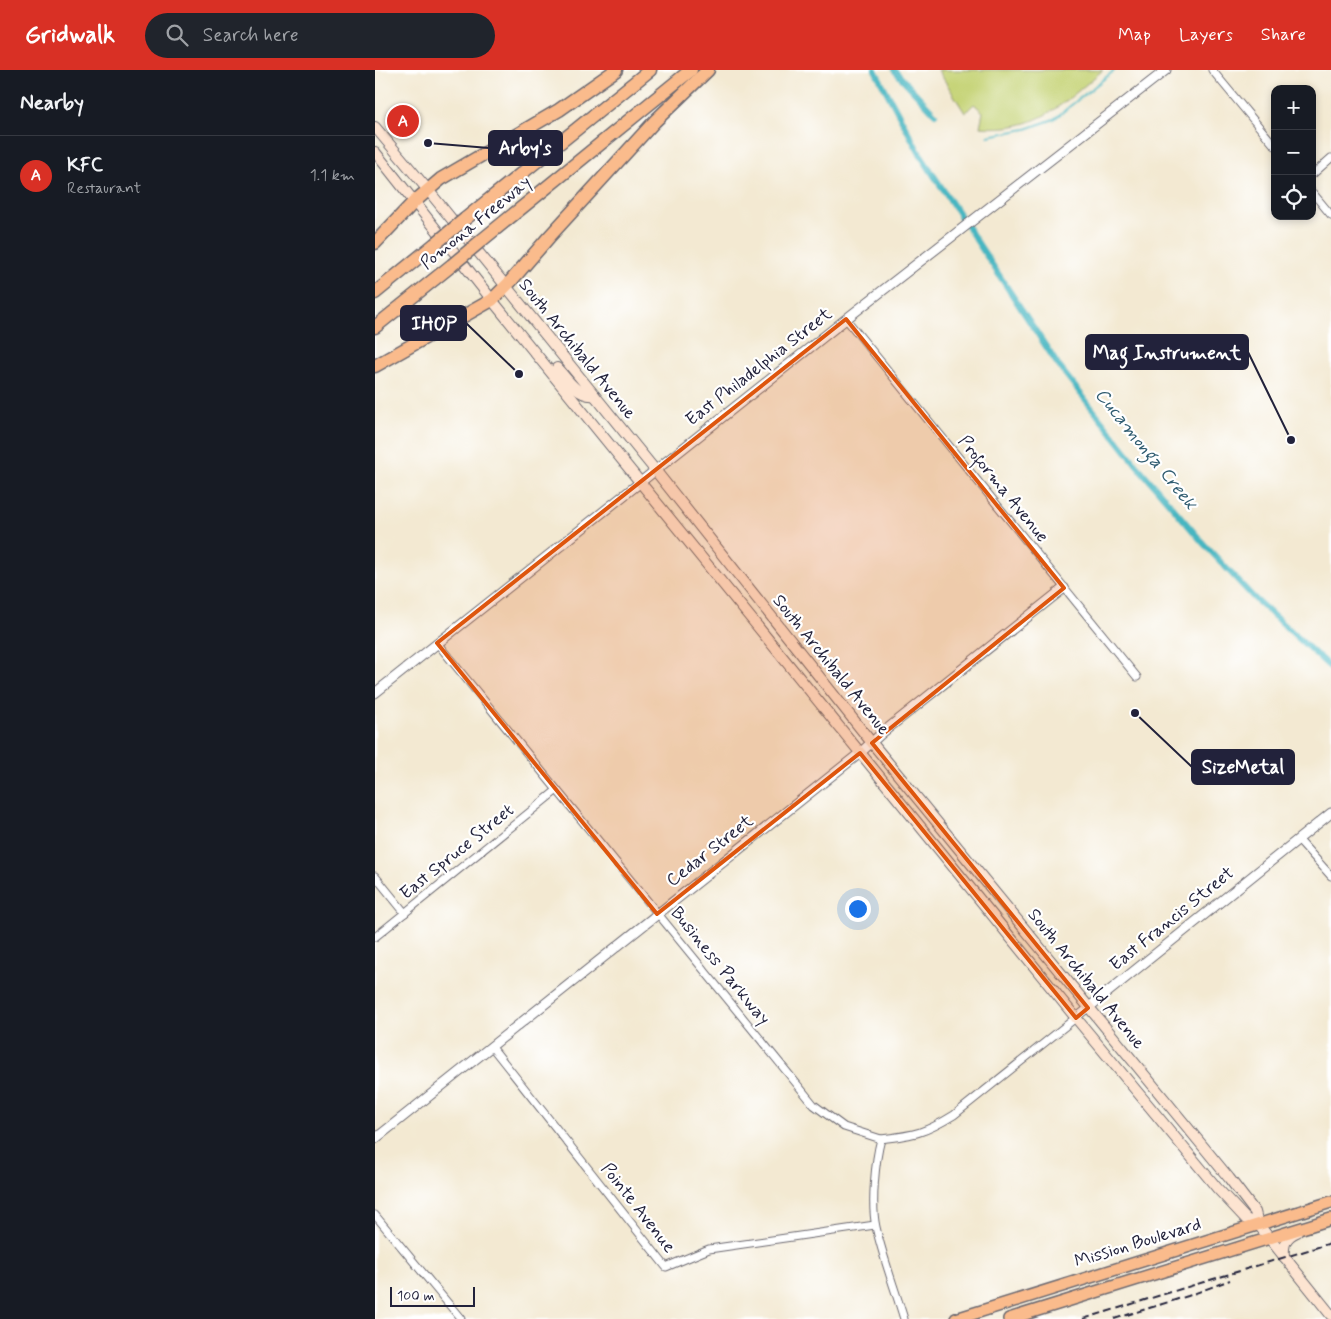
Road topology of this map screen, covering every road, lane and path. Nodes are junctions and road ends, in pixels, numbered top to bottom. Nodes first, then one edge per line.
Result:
1 (616, 70) edge
2 (650, 70) edge
3 (691, 70) edge
4 (707, 70) edge
5 (1166, 70) edge
6 (1212, 70) edge
7 (375, 128) edge
8 (1271, 141) edge
9 (375, 152) edge
10 (1331, 158) edge
11 (1313, 175) edge
12 (428, 190) junction
13 (1316, 197) edge
14 (414, 202) junction
15 (1331, 214) edge
16 (375, 243) edge
17 (506, 287) junction
18 (375, 293) edge
19 (492, 300) junction
20 (846, 319) junction
21 (375, 327) edge
22 (521, 335) junction
23 (375, 366) edge
24 (594, 396) junction
25 (655, 470) junction
26 (641, 482) junction
27 (1064, 588) junction
28 (437, 643) junction
29 (1137, 677) dead end
30 (375, 693) edge
31 (872, 743) junction
32 (860, 753) junction
33 (557, 790) junction
34 (1331, 812) edge
35 (1298, 840) junction
36 (375, 876) edge
37 (1331, 876) edge
38 (405, 913) junction
39 (657, 914) junction
40 (375, 937) edge
41 (1088, 1008) junction
42 (1076, 1018) junction
43 (491, 1046) junction
44 (375, 1138) edge
45 (881, 1139) junction
46 (1331, 1202) edge
47 (1237, 1209) junction
48 (375, 1215) edge
49 (1331, 1219) edge
50 (1257, 1224) junction
51 (875, 1225) junction
52 (1312, 1225) junction
53 (1226, 1234) junction
54 (1269, 1238) junction
55 (1284, 1257) junction
56 (1331, 1315) edge
57 (461, 1319) edge
58 (904, 1319) edge
59 (956, 1319) edge
60 (1009, 1319) edge

1 - 12 highway
2 - 18 highway, Pomona Freeway, bridge
3 - 21 highway, Pomona Freeway, bridge
4 - 17 highway
5 - 20 street, East Philadelphia Street
6 - 8 street
7 - 12 main road, South Archibald Avenue
9 - 14 main road, South Archibald Avenue
10 - 11 street
12 - 14 highway
12 - 17 main road, South Archibald Avenue
13 - 15 street
14 - 16 highway
14 - 19 main road, South Archibald Avenue
17 - 19 highway
17 - 24 main road, South Archibald Avenue
19 - 22 main road, South Archibald Avenue
19 - 23 highway
20 - 25 street, East Philadelphia Street
20 - 27 street, Proforma Avenue
22 - 24 main road
22 - 26 main road, South Archibald Avenue
24 - 25 main road, South Archibald Avenue
25 - 26 street, East Philadelphia Street
25 - 31 main road, South Archibald Avenue
26 - 28 street, East Philadelphia Street
26 - 32 main road, South Archibald Avenue
27 - 29 street, Proforma Avenue
27 - 31 street, Cedar Street
28 - 30 street, East Philadelphia Street
28 - 33 street, Business Parkway
31 - 32 street, Cedar Street
31 - 41 main road, South Archibald Avenue
32 - 39 street, Cedar Street
32 - 42 main road, South Archibald Avenue
33 - 38 street, East Spruce Street
33 - 39 street, Business Parkway
34 - 35 street, East Francis Street
35 - 37 street
35 - 41 street, East Francis Street
36 - 38 street
38 - 40 street, East Spruce Street
39 - 43 street, Cedar Street
39 - 45 street, Business Parkway
41 - 42 street, East Francis Street
41 - 50 main road, South Archibald Avenue
42 - 45 street, East Francis Street
42 - 47 main road, South Archibald Avenue
43 - 44 street, Cedar Street
43 - 51 street, Pointe Avenue
45 - 51 street
46 - 50 main road, Mission Boulevard
47 - 50 main road, South Archibald Avenue
47 - 53 main road
48 - 57 street
49 - 52 main road, Mission Boulevard
50 - 53 main road, Mission Boulevard
50 - 54 main road, South Archibald Avenue
51 - 58 street
52 - 54 main road, Mission Boulevard
52 - 55 main road
53 - 59 main road, Mission Boulevard
54 - 55 main road, South Archibald Avenue
54 - 60 main road, Mission Boulevard
55 - 56 main road, South Archibald Avenue

